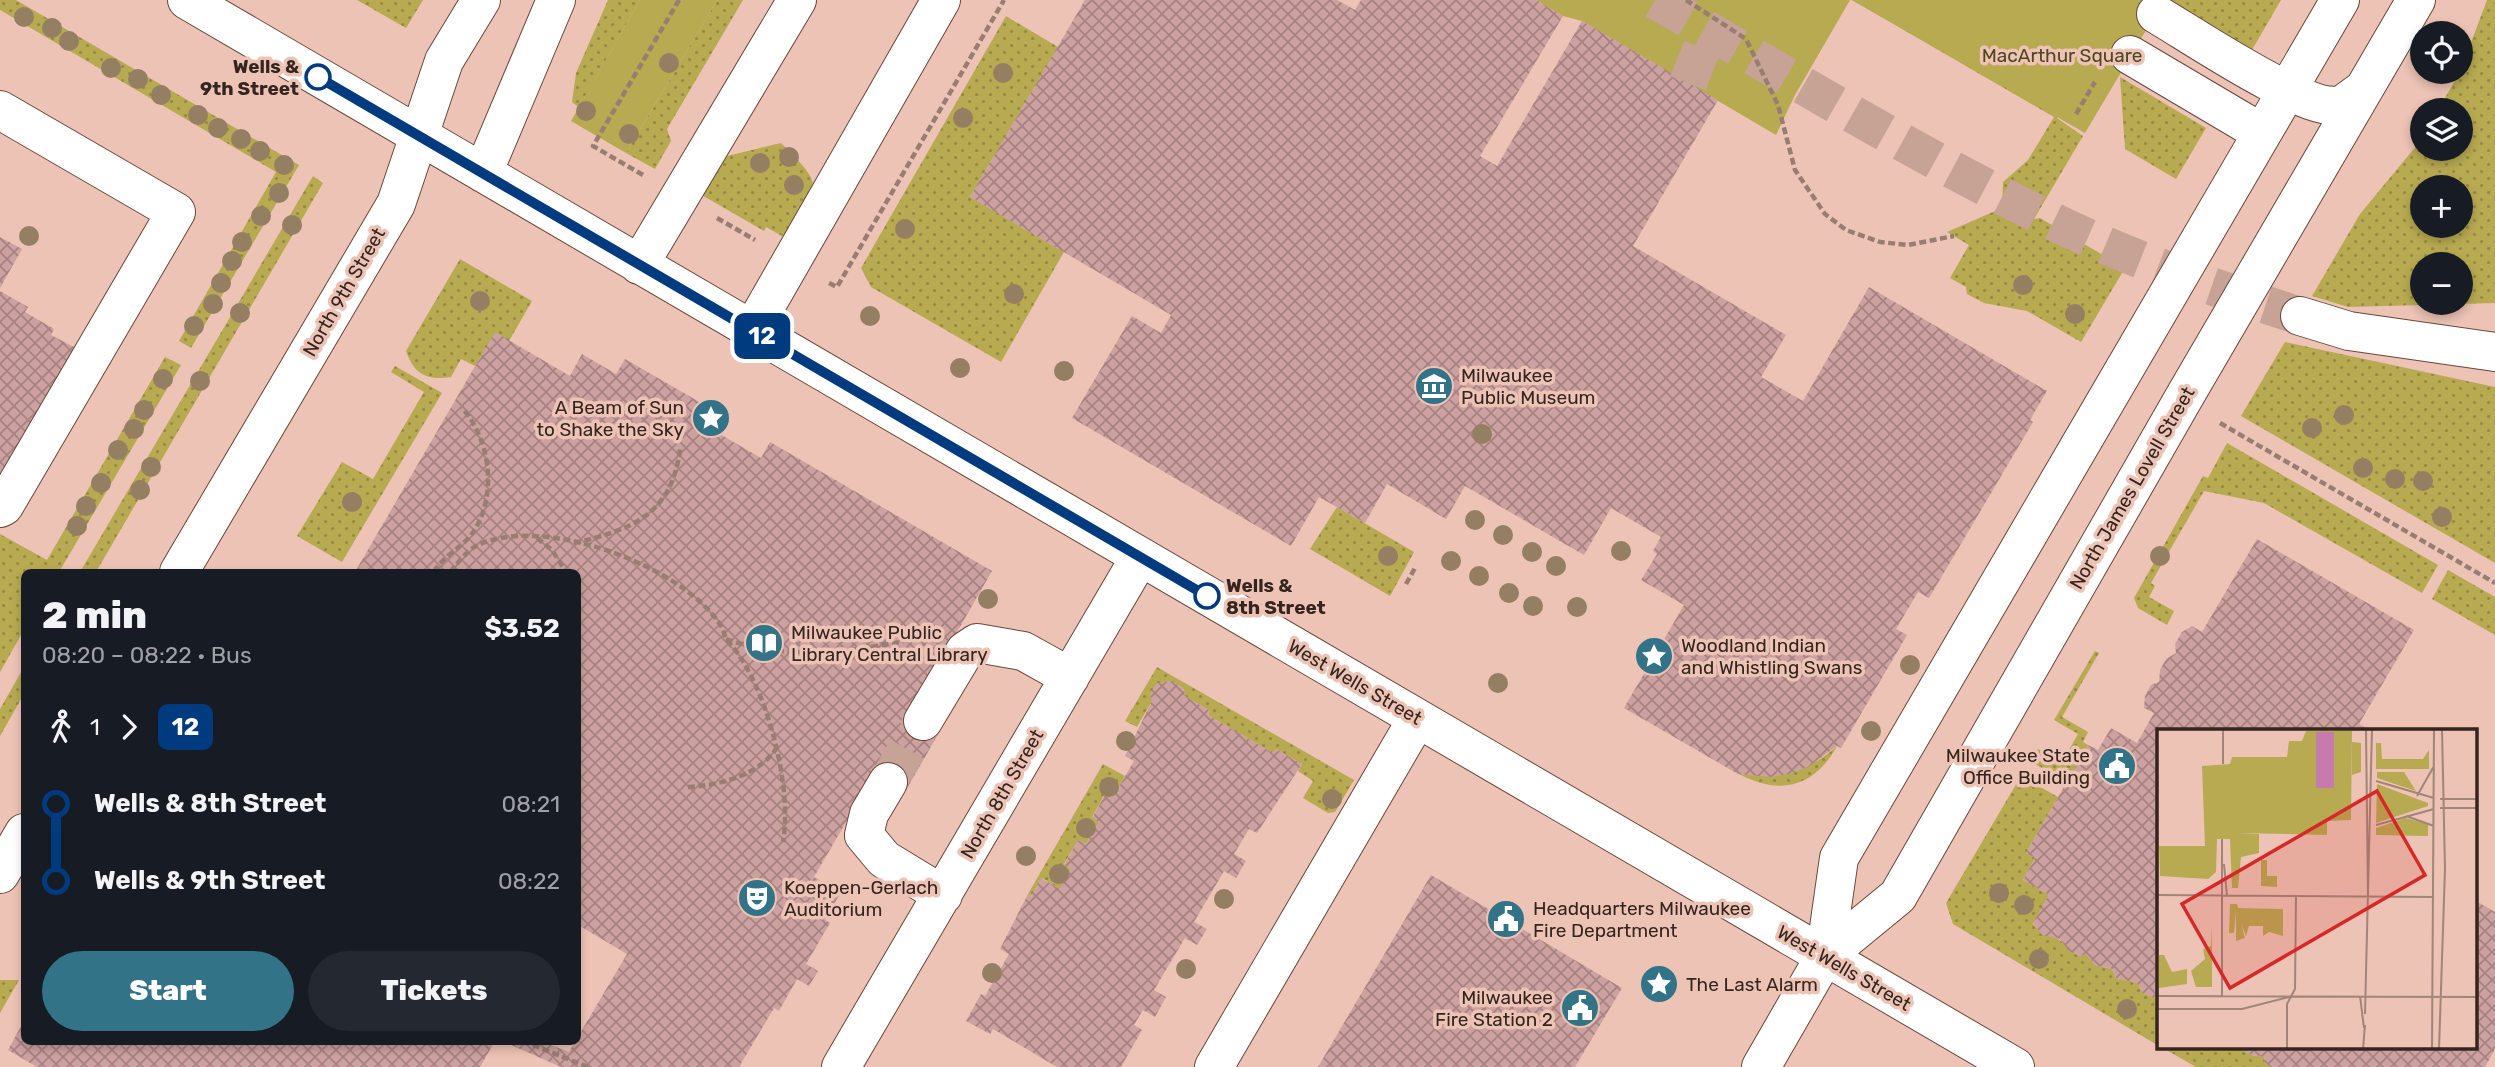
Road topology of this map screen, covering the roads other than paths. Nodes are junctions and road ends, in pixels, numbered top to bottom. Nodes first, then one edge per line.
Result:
1 (187, 0) edge
2 (481, 0) edge
3 (556, 0) edge
4 (797, 0) edge
5 (941, 0) edge
6 (2340, 0) edge
7 (2416, 0) edge
8 (2156, 14) dead end
9 (2130, 55) dead end
10 (2363, 90) junction
11 (2286, 91) junction
12 (0, 110) edge
13 (2262, 133) junction
14 (421, 138) junction
15 (483, 173) junction
16 (639, 265) junction
17 (2300, 316) tunnel mouth
18 (752, 330) junction
19 (2495, 352) edge
20 (0, 508) edge
21 (1140, 557) junction
22 (181, 569) edge
23 (1070, 677) junction
24 (1417, 719) junction
25 (923, 721) tunnel mouth
26 (888, 782) tunnel mouth
27 (21, 838) edge
28 (0, 874) edge
29 (943, 895) junction
30 (1825, 956) junction
31 (841, 1067) edge
32 (1214, 1067) edge
33 (1761, 1067) edge
34 (2015, 1067) edge

1 - 14 main road, West Wells Street
2 - 14 main road, North 9th Street
3 - 15 main road
4 - 16 main road
5 - 18 main road
6 - 11 main road, North James Lovell Street
7 - 10 main road, North James Lovell Street
8 - 11 main road
9 - 13 main road
10 - 11 main road
10 - 30 main road, North James Lovell Street
11 - 13 main road, North James Lovell Street
12 - 20 main road
13 - 30 main road, North James Lovell Street
14 - 15 main road, West Wells Street
14 - 22 main road, North 9th Street
15 - 16 main road, West Wells Street
16 - 18 main road, West Wells Street
17 - 19 main road
18 - 21 main road, West Wells Street
21 - 23 main road, North 8th Street
21 - 24 main road, West Wells Street
23 - 25 main road
23 - 29 main road, North 8th Street
24 - 30 main road, West Wells Street
24 - 32 main road
26 - 29 main road
27 - 28 main road
29 - 31 main road, North 8th Street
30 - 33 main road, North James Lovell Street
30 - 34 main road, West Wells Street

